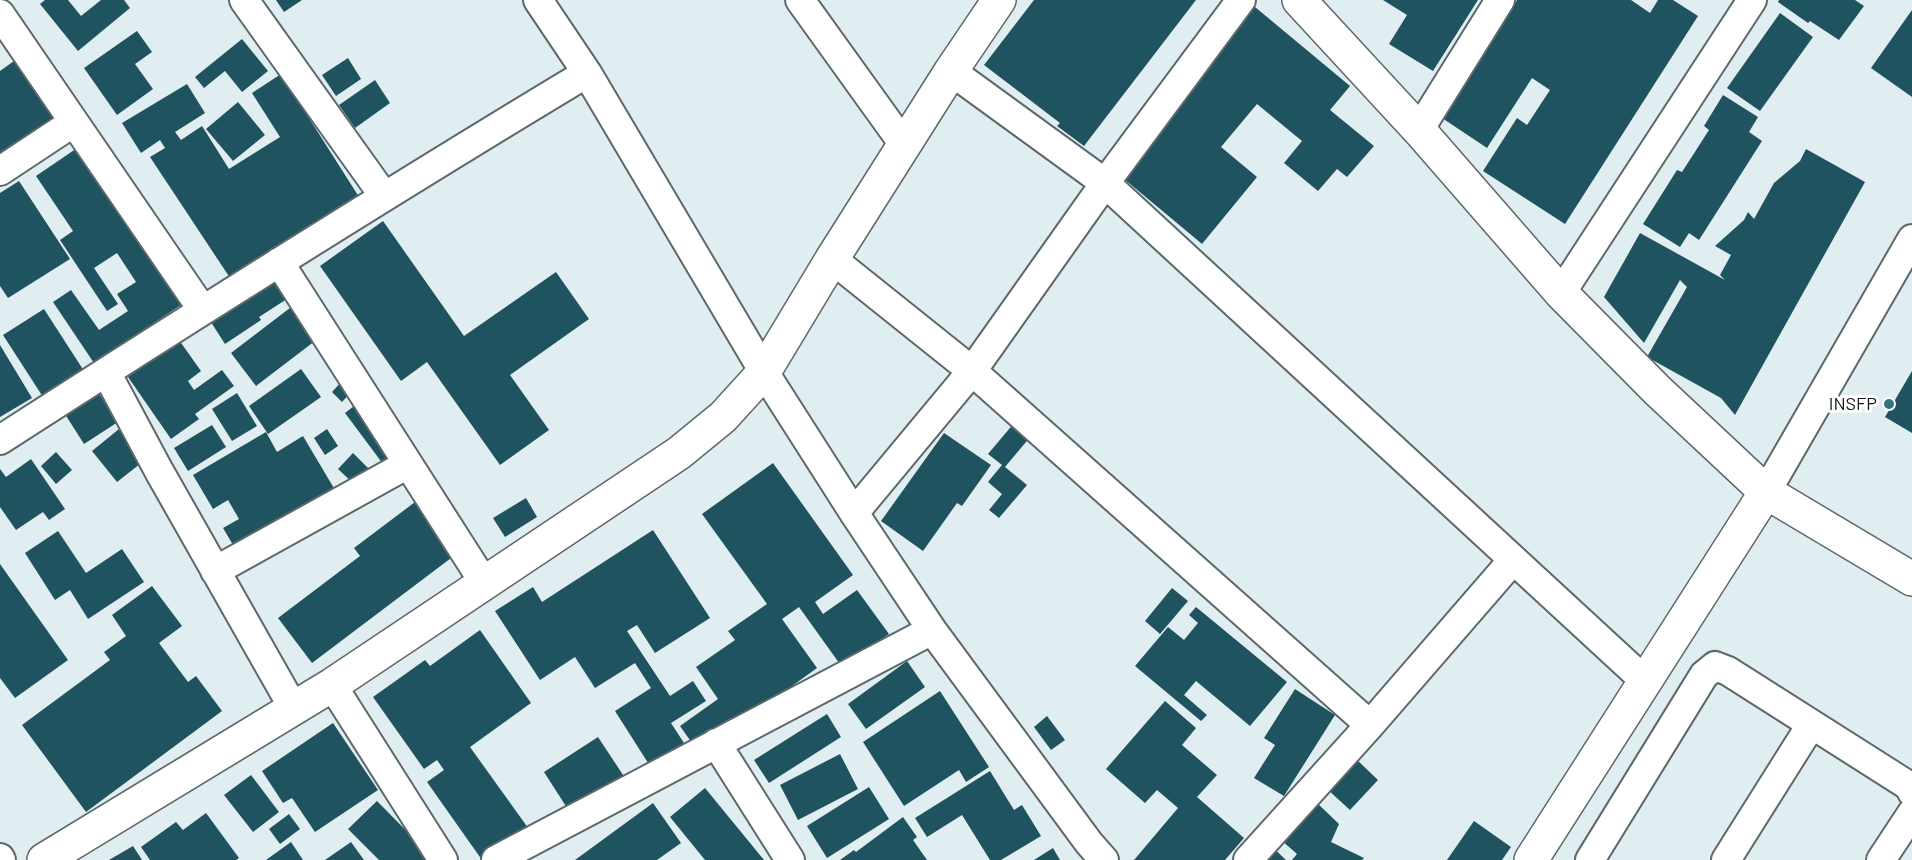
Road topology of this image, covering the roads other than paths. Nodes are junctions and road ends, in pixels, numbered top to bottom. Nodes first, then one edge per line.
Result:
1 (244, 0) edge
2 (538, 0) edge
3 (800, 0) edge
4 (999, 0) edge
5 (1241, 0) edge
6 (1299, 0) edge
7 (1500, 0) edge
8 (1752, 0) edge
9 (0, 14) edge
10 (951, 70) junction
11 (587, 73) junction
12 (74, 122) junction
13 (1419, 130) junction
14 (904, 146) junction
15 (0, 171) edge
16 (1105, 183) junction
17 (384, 196) junction
18 (1912, 238) edge
19 (832, 259) junction
20 (279, 262) junction
21 (1561, 293) junction
22 (202, 309) junction
23 (972, 370) junction
24 (106, 372) junction
25 (764, 372) junction
26 (0, 440) edge
27 (408, 464) junction
28 (1766, 492) junction
29 (854, 513) junction
30 (1513, 560) junction
31 (215, 571) junction
32 (1912, 579) edge
33 (485, 584) junction
34 (932, 630) junction
35 (1645, 681) junction
36 (332, 685) junction
37 (294, 709) junction
38 (1370, 725) junction
39 (1811, 725) junction
40 (716, 743) junction
41 (1912, 792) edge
42 (1912, 813) edge
43 (43, 860) edge
44 (443, 860) edge
45 (496, 860) edge
46 (789, 860) edge
47 (1104, 860) edge
48 (1248, 860) edge
49 (1532, 860) edge
50 (1590, 860) edge
51 (1726, 860) edge
52 (1881, 860) edge

1 - 17 street
2 - 11 street
3 - 14 street
4 - 10 main road
5 - 16 street
6 - 13 main road
7 - 13 street
8 - 21 street
9 - 12 street
10 - 14 main road
10 - 16 street
11 - 17 street
11 - 25 street
12 - 15 street
12 - 22 street
13 - 21 main road
14 - 19 main road
16 - 23 street
16 - 30 street
17 - 20 street
18 - 28 street
19 - 23 street
19 - 25 main road
20 - 22 street
20 - 27 street
21 - 28 main road
22 - 24 street
23 - 29 street
23 - 38 street
24 - 26 street
24 - 31 street
25 - 29 street
25 - 33 main road
27 - 31 street
27 - 33 street
28 - 32 main road
28 - 35 main road
29 - 34 street
30 - 35 street
30 - 38 street
31 - 37 street
33 - 36 main road
34 - 40 street
34 - 47 street
35 - 49 main road
36 - 37 main road
36 - 44 street
37 - 43 main road
38 - 48 street
39 - 41 street
39 - 50 street
39 - 51 street
40 - 45 street
40 - 46 street
42 - 52 street

